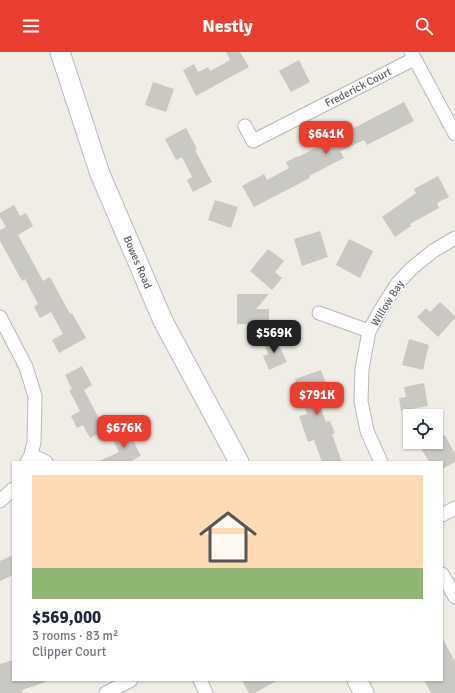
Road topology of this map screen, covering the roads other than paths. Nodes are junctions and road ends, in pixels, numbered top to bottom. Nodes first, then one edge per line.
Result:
1 (60, 52) edge
2 (413, 55) edge
3 (245, 126) dead end
4 (455, 134) edge
5 (455, 238) edge
6 (319, 313) dead end
7 (0, 317) edge
8 (369, 331) junction
9 (29, 459) edge
10 (40, 461) edge
11 (238, 461) edge
12 (381, 461) edge
13 (12, 490) edge
14 (0, 501) edge
15 (455, 508) edge
16 (443, 514) edge
17 (443, 576) edge
18 (455, 597) edge
19 (129, 681) edge
20 (200, 681) edge
21 (358, 681) edge
22 (106, 693) edge
23 (206, 693) edge
24 (364, 693) edge

1 - 11 main road, Bowes Road
2 - 3 street, Frederick Court
2 - 4 street
5 - 8 street, Willow Bay
6 - 8 street
7 - 9 street
8 - 12 street, Willow Bay
9 - 10 street
13 - 14 street
15 - 16 street
17 - 18 street
19 - 22 street
20 - 23 street
21 - 24 main road

